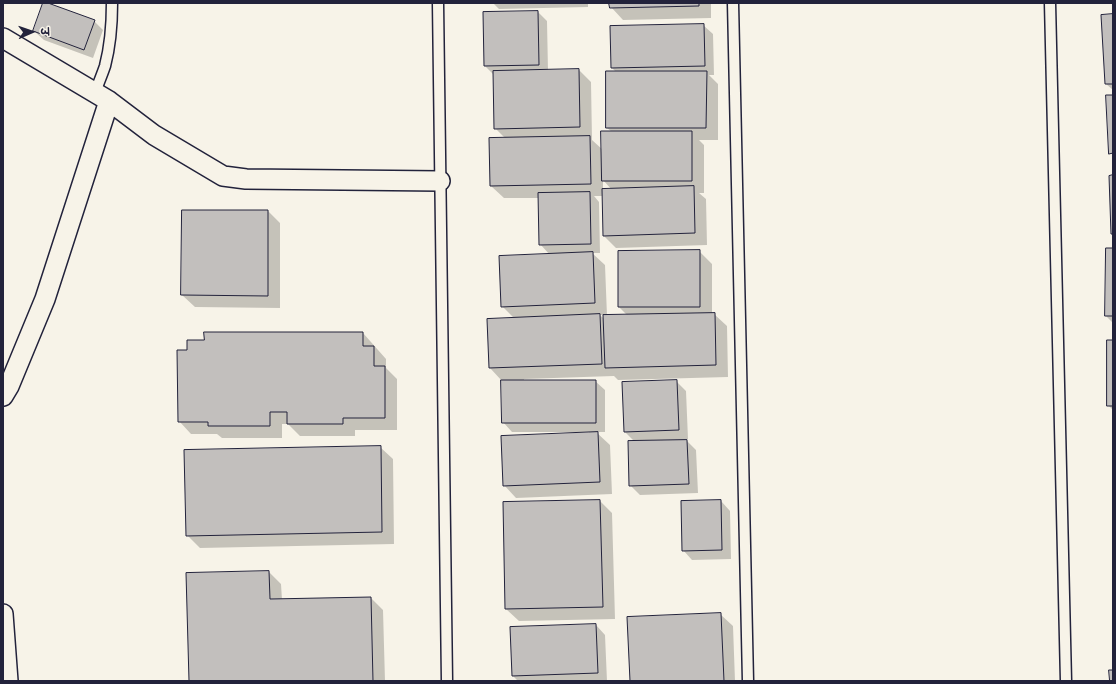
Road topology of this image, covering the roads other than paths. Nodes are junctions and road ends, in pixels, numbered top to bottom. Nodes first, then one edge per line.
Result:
1 (112, 3) edge
2 (438, 3) edge
3 (733, 3) edge
4 (1050, 3) edge
5 (3, 38) edge
6 (102, 97) junction
7 (440, 181) junction
8 (3, 396) edge
9 (3, 614) edge
10 (8, 681) edge
11 (447, 681) edge
12 (748, 681) edge
13 (1066, 681) edge

1 - 6 lane
2 - 7 lane
3 - 12 lane
4 - 13 lane
5 - 6 street
6 - 7 street
6 - 8 street
7 - 11 lane
9 - 10 street

